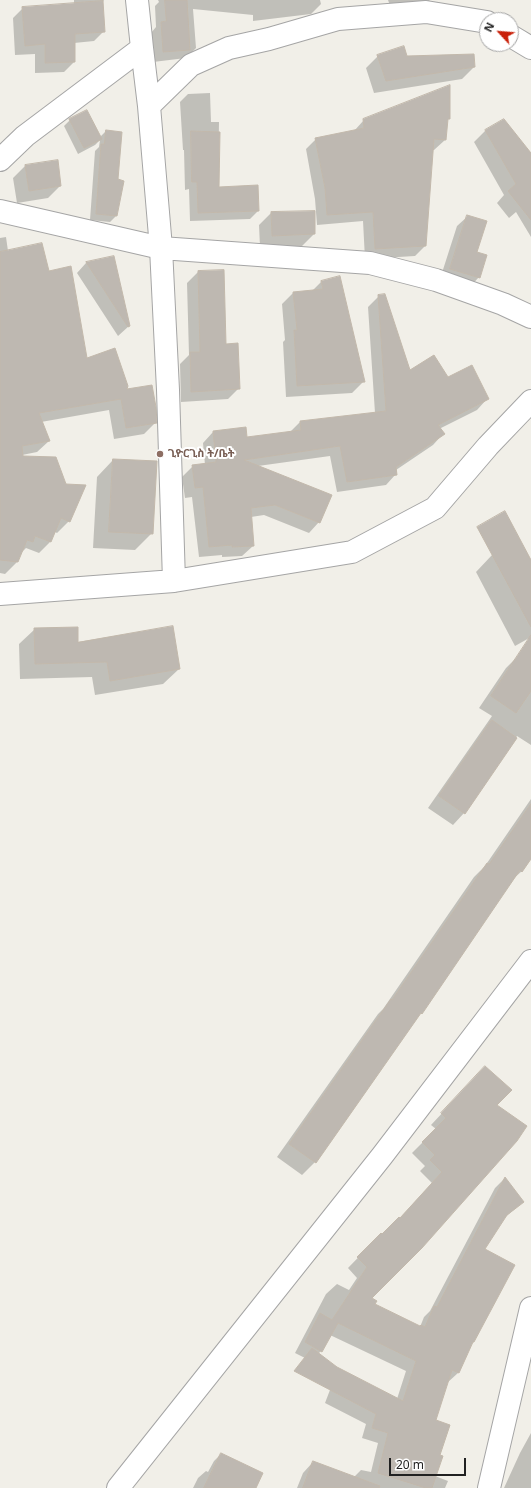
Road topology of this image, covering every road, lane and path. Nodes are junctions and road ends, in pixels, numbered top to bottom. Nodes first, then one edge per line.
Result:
1 (137, 0) edge
2 (479, 21) edge
3 (519, 41) edge
4 (142, 48) junction
5 (531, 48) edge
6 (149, 106) junction
7 (0, 160) edge
8 (0, 211) edge
9 (161, 248) junction
10 (531, 317) edge
11 (531, 401) edge
12 (174, 580) junction
13 (0, 594) edge
14 (531, 961) edge
15 (530, 1321) edge
16 (118, 1488) edge
17 (489, 1488) edge

1 - 4 street
2 - 6 street
3 - 5 street
4 - 6 street
4 - 7 street
6 - 9 street
8 - 9 street
9 - 10 street
9 - 12 street
11 - 12 street
12 - 13 street
14 - 16 street
15 - 17 street

